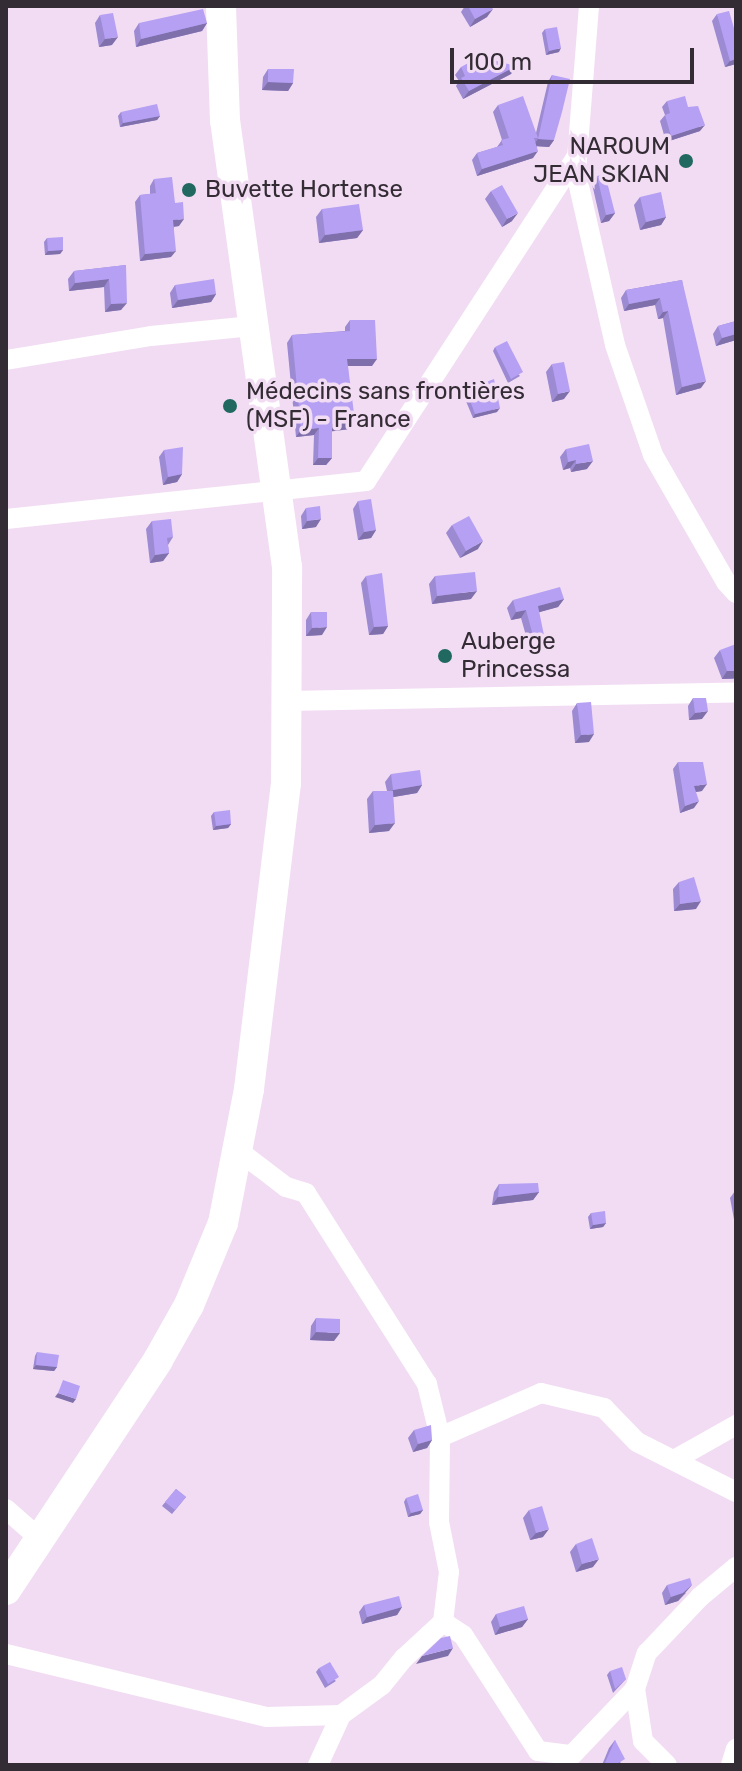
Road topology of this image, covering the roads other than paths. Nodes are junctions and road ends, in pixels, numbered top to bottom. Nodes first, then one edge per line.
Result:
1 (221, 6) edge
2 (589, 6) edge
3 (578, 155) junction
4 (253, 326) junction
5 (6, 360) edge
6 (275, 491) junction
7 (6, 519) edge
8 (736, 593) edge
9 (736, 692) edge
10 (287, 701) junction
11 (235, 1148) junction
12 (736, 1425) edge
13 (440, 1437) junction
14 (674, 1460) junction
15 (736, 1492) edge
16 (6, 1509) edge
17 (40, 1539) junction
18 (736, 1567) edge
19 (6, 1590) edge
20 (443, 1622) junction
21 (6, 1654) edge
22 (635, 1689) junction
23 (341, 1715) junction
24 (736, 1749) edge
25 (318, 1765) edge
26 (667, 1765) edge
27 (731, 1765) edge

1 - 4 main road
2 - 3 street
3 - 6 street
3 - 8 street
4 - 5 street
4 - 6 main road
6 - 7 street
6 - 10 main road
9 - 10 street
10 - 11 main road
11 - 13 street
11 - 17 main road
12 - 14 street
13 - 14 street
13 - 20 street
14 - 15 street
16 - 17 street
17 - 19 main road
18 - 22 street
20 - 22 street
20 - 23 street
21 - 23 street
22 - 26 street
23 - 25 street
24 - 27 street

